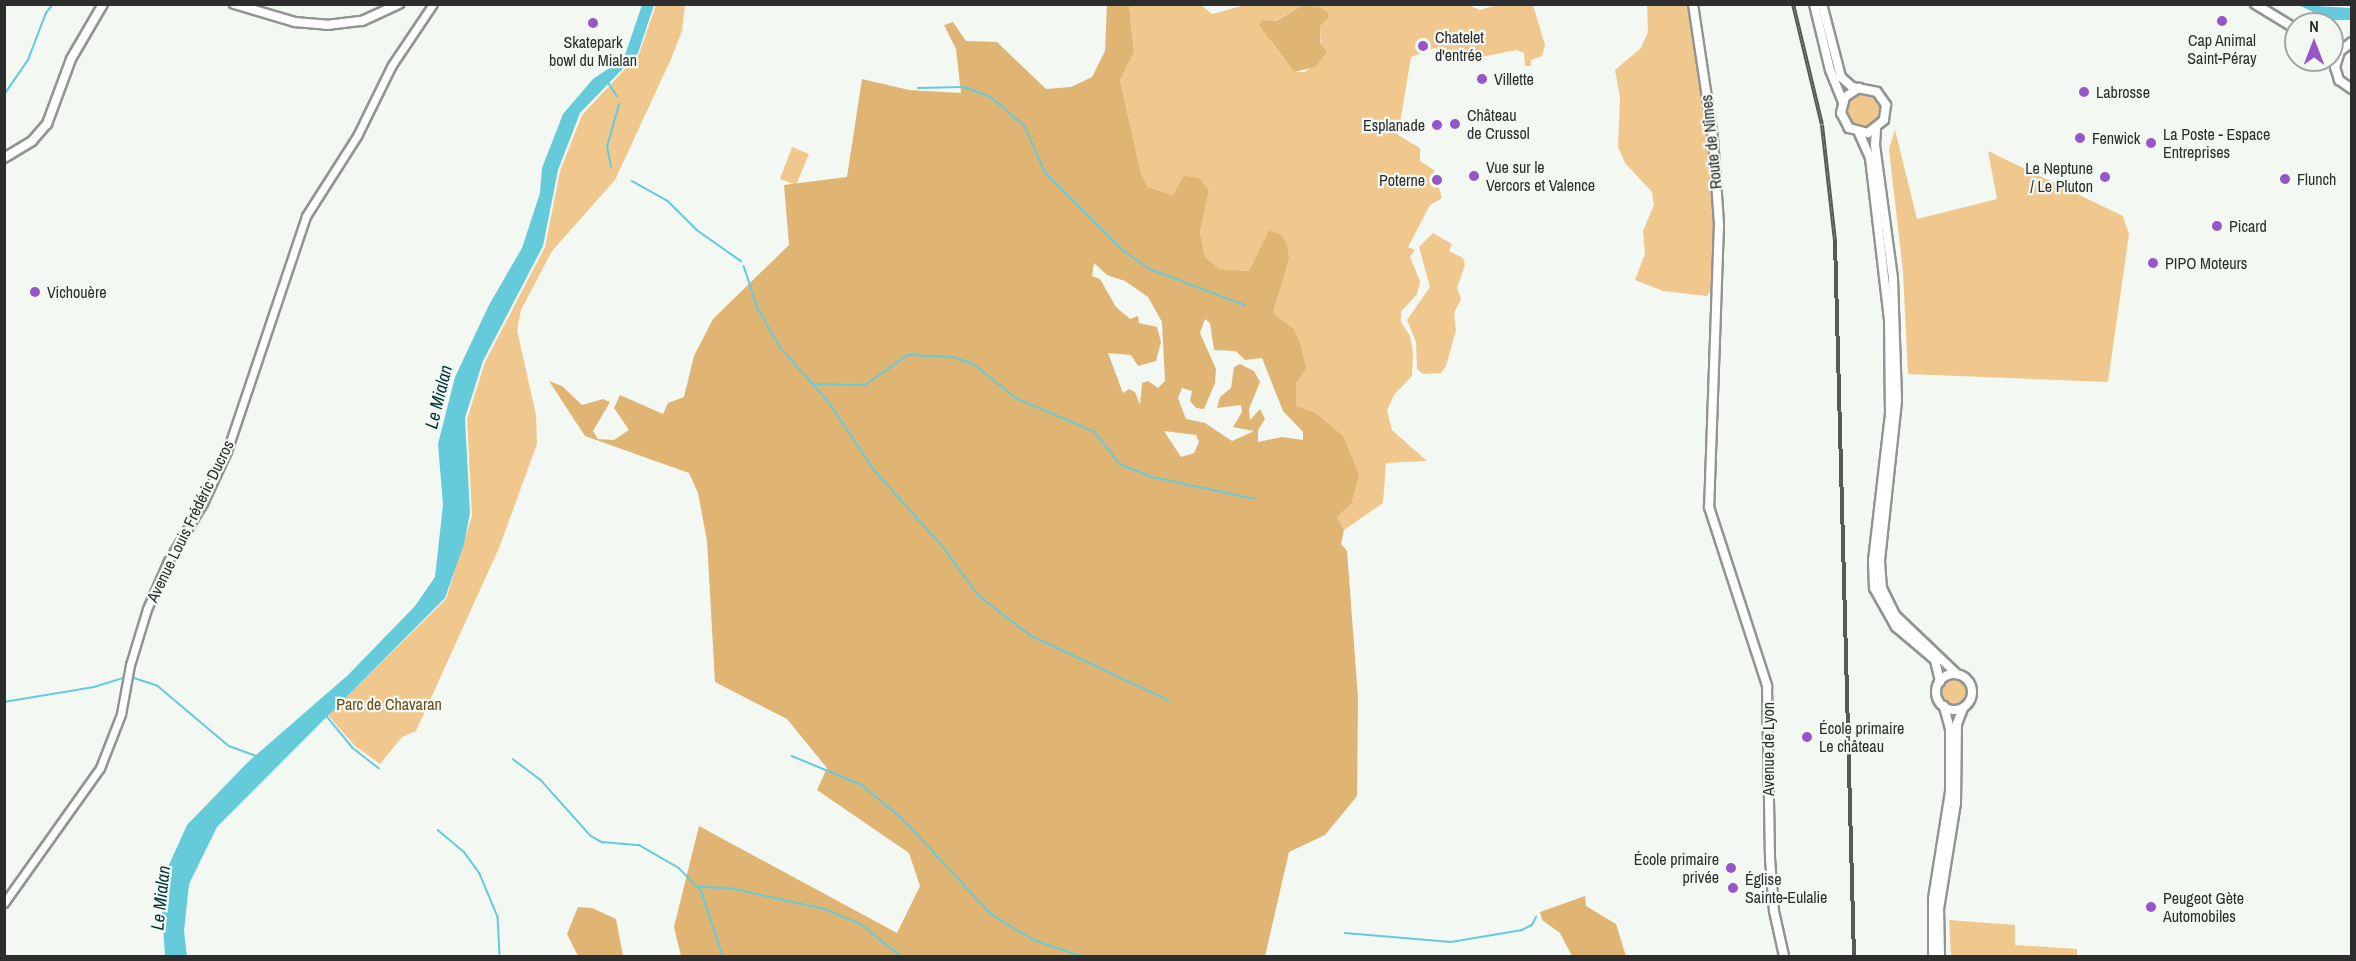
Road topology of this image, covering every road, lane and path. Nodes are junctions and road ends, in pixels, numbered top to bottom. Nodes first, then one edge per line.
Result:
1 (103, 4) edge
2 (234, 4) edge
3 (433, 4) edge
4 (1693, 4) edge
5 (1814, 4) edge
6 (1822, 4) edge
7 (2256, 4) edge
8 (395, 6) edge
9 (2284, 22) edge
10 (2337, 72) edge
11 (1859, 88) junction
12 (2352, 89) edge
13 (1843, 102) junction
14 (1876, 130) junction
15 (1859, 133) junction
16 (4, 158) edge
17 (1709, 507) joint
18 (1957, 674) junction
19 (1940, 681) junction
20 (1944, 706) junction
21 (1963, 708) junction
22 (4, 903) edge
23 (1784, 957) edge
24 (1933, 957) edge
25 (1940, 957) edge

1 - 16 main road
2 - 8 main road
3 - 22 main road, Avenue Louis Frédéric Ducros
4 - 17 main road, Route de Nîmes
5 - 13 main road
6 - 11 main road
7 - 9 main road
10 - 12 main road
11 - 13 main road
11 - 14 main road
13 - 15 main road
14 - 15 main road
14 - 18 main road
15 - 19 main road
17 - 23 main road, Avenue de Lyon
18 - 19 main road
18 - 21 main road
19 - 20 main road
20 - 21 main road
20 - 24 main road
21 - 25 main road

